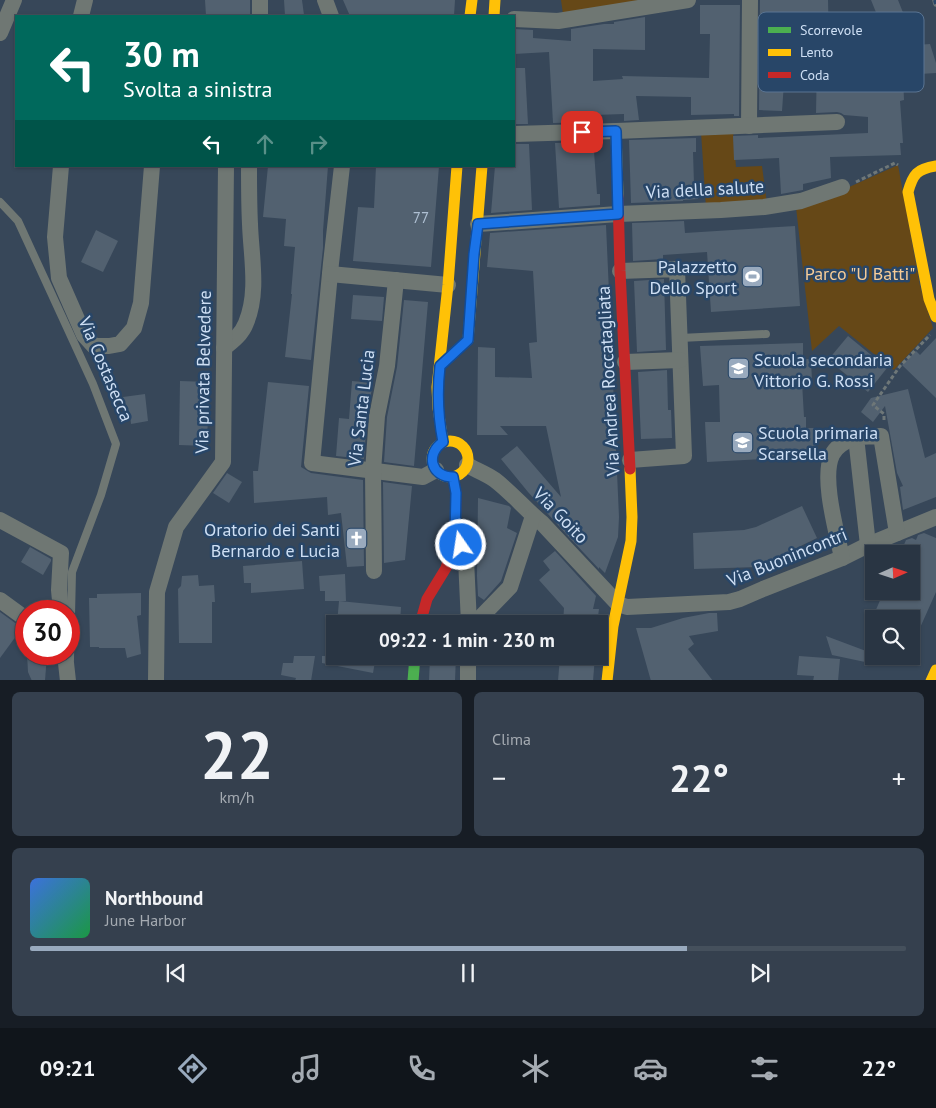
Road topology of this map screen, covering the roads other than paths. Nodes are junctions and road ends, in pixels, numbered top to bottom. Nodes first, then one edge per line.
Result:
1 (14, 0) edge
2 (85, 0) edge
3 (260, 0) edge
4 (325, 0) edge
5 (472, 0) edge
6 (495, 0) edge
7 (688, 0) edge
8 (750, 0) edge
9 (81, 15) edge
10 (260, 15) edge
11 (331, 15) edge
12 (470, 15) edge
13 (494, 15) edge
14 (515, 20) edge
15 (0, 33) edge
16 (836, 122) dead end
17 (749, 126) junction
18 (616, 131) junction
19 (515, 134) edge
20 (936, 166) edge
21 (61, 167) edge
22 (152, 167) edge
23 (226, 167) edge
24 (249, 167) edge
25 (342, 167) edge
26 (457, 167) edge
27 (482, 167) edge
28 (842, 187) road end
29 (0, 202) edge
30 (618, 214) junction
31 (478, 224) junction
32 (620, 272) junction
33 (330, 274) junction
34 (396, 280) junction
35 (448, 285) junction
36 (936, 318) edge
37 (766, 334) dead end
38 (680, 338) junction
39 (224, 348) junction
40 (680, 360) junction
41 (624, 362) junction
42 (440, 366) junction
43 (856, 436) junction
44 (443, 442) junction
45 (630, 460) junction
46 (467, 465) junction
47 (436, 470) junction
48 (372, 471) junction
49 (453, 477) junction
50 (533, 516) junction
51 (936, 517) edge
52 (0, 520) edge
53 (897, 533) junction
54 (455, 539) junction
55 (868, 545) joint
56 (865, 546) edge
57 (842, 558) junction
58 (374, 571) dead end
59 (0, 600) edge
60 (59, 600) edge
61 (618, 604) junction
62 (15, 611) edge
63 (423, 615) edge
64 (469, 615) edge
65 (483, 615) edge
66 (67, 665) edge
67 (414, 665) edge
68 (468, 665) edge
69 (936, 670) edge
70 (69, 680) edge
71 (156, 680) edge
72 (413, 680) edge
73 (468, 680) edge
74 (607, 680) edge
75 (931, 680) edge

1 - 15 street
2 - 9 street
3 - 10 street
4 - 11 street
5 - 12 street
6 - 13 street
7 - 14 street
8 - 17 street
16 - 17 street
17 - 18 street
18 - 19 street
18 - 30 street, Via Andrea Roccatagliata
20 - 36 street
21 - 22 street
23 - 39 street, Via privata Belvedere
24 - 39 street
25 - 33 street
26 - 35 street
27 - 31 street
28 - 30 street, Via della salute
29 - 70 lane, Via Costasecca
30 - 31 street, Via della salute
30 - 32 street, Via Andrea Roccatagliata
31 - 42 street
32 - 38 street
32 - 41 street, Via Andrea Roccatagliata
33 - 34 street
33 - 48 street
34 - 35 street
34 - 48 street, Via Santa Lucia
35 - 42 street
37 - 38 lane
38 - 40 street
39 - 71 street, Via privata Belvedere
40 - 41 street
40 - 45 street
41 - 45 street, Via Andrea Roccatagliata
42 - 44 street
43 - 53 street
43 - 55 street
43 - 57 street
44 - 46 street
44 - 47 street
45 - 61 street, Via Andrea Roccatagliata
46 - 49 street
46 - 50 street, Via Goito
47 - 48 street
47 - 49 street
48 - 58 street, Via Santa Lucia
49 - 54 street
50 - 61 street, Via Goito
50 - 65 street
51 - 53 street, Via Buonincontri
52 - 60 street
53 - 55 street, Via Buonincontri
54 - 63 street
54 - 64 street
56 - 57 street, Via Buonincontri
57 - 61 street, Via Buonincontri
59 - 62 street
61 - 74 street, Via Andrea Roccatagliata
66 - 70 street, Via Costasecca
67 - 72 street
68 - 73 street
69 - 75 street

